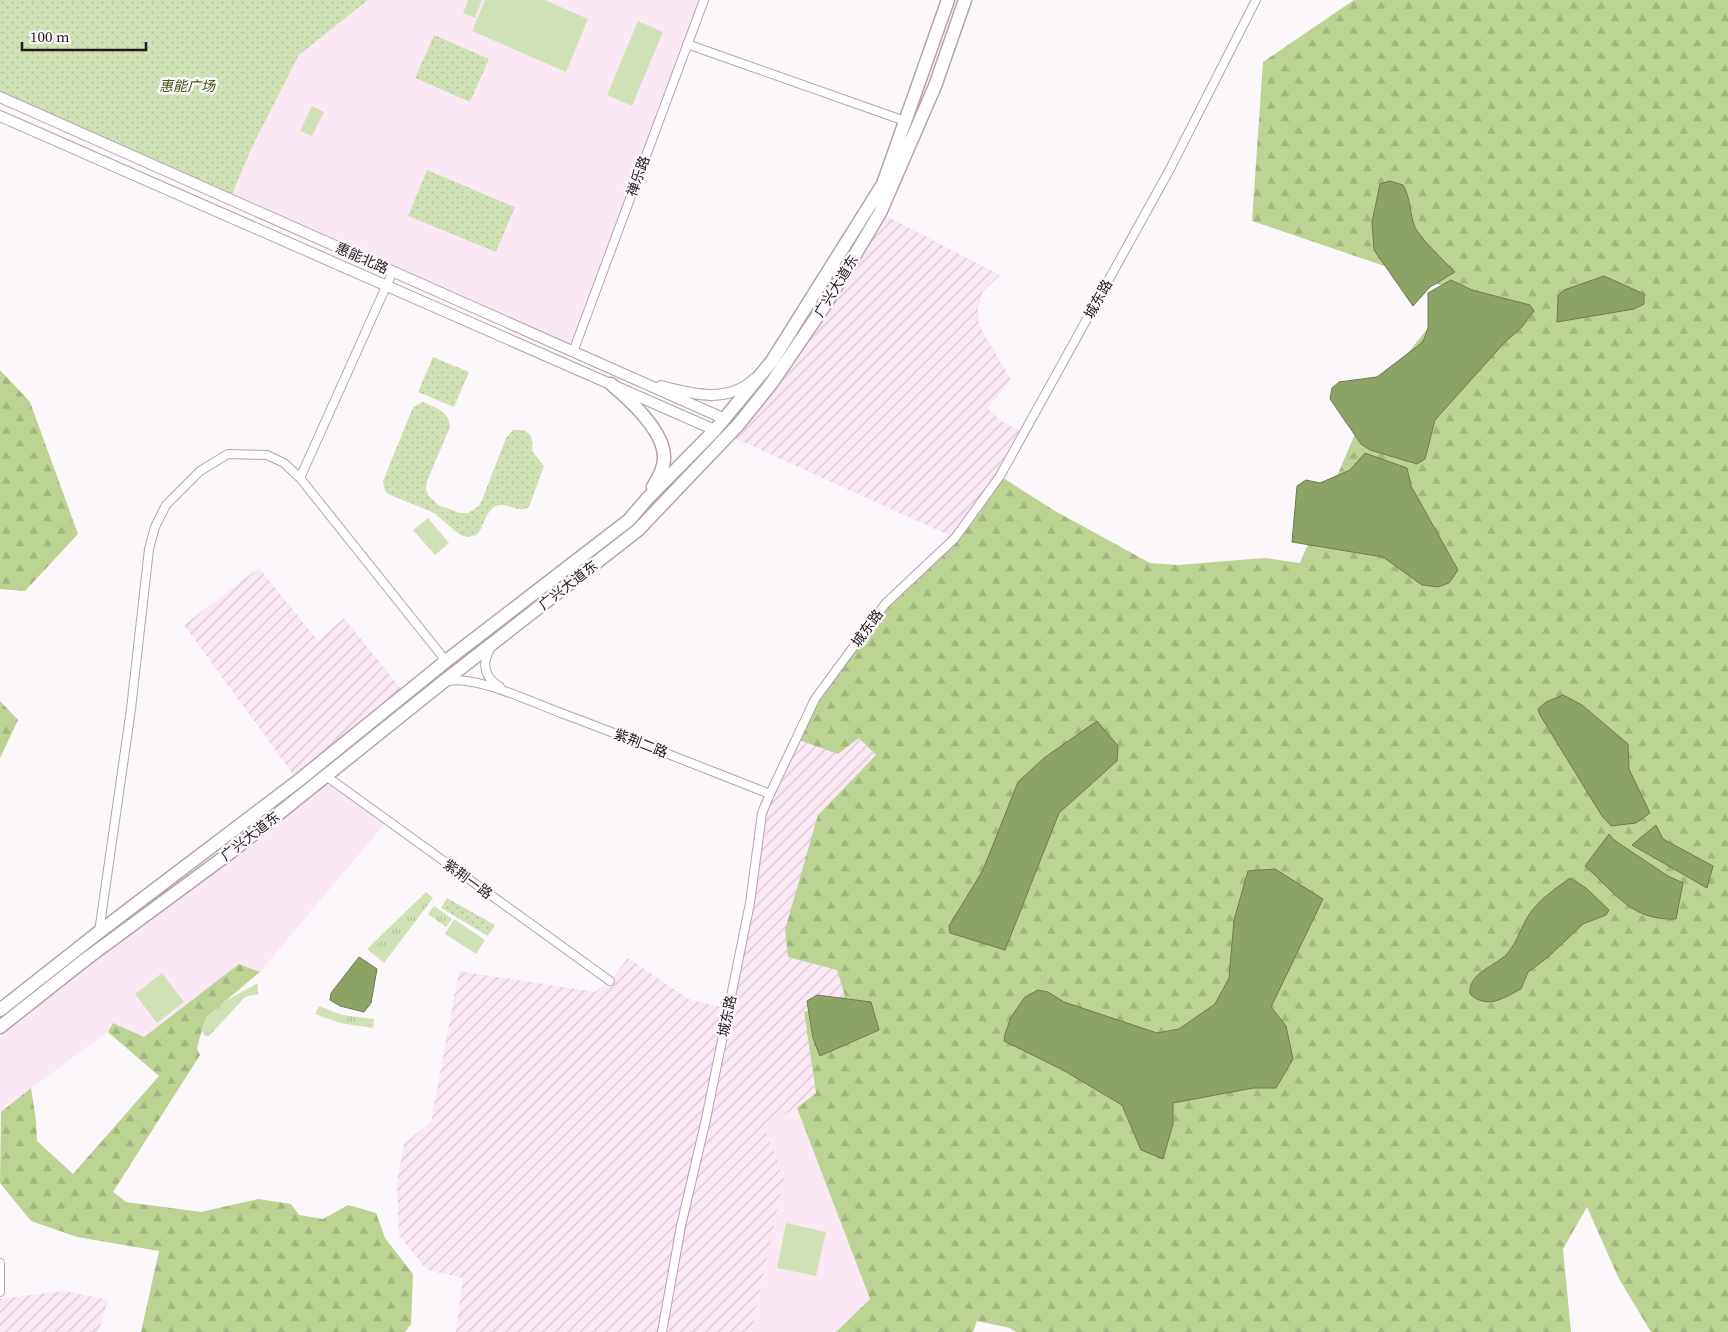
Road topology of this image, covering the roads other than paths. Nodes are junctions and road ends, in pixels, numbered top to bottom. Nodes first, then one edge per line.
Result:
1 (704, 0) edge
2 (948, 0) edge
3 (965, 0) edge
4 (1256, 0) edge
5 (687, 44) junction
6 (0, 97) edge
7 (0, 116) edge
8 (905, 121) junction
9 (393, 271) junction
10 (386, 286) junction
11 (573, 352) junction
12 (772, 361) junction
13 (627, 376) junction
14 (611, 384) junction
15 (725, 419) junction
16 (715, 430) junction
17 (300, 478) junction
18 (647, 499) junction
19 (494, 642) junction
20 (446, 661) junction
21 (443, 682) junction
22 (510, 694) junction
23 (326, 776) junction
24 (770, 794) junction
25 (99, 932) junction
26 (610, 981) dead end
27 (0, 1010) edge
28 (0, 1027) edge
29 (0, 1262) edge
30 (0, 1292) edge
31 (662, 1332) edge

1 - 5 street, 禅乐路
2 - 8 highway, 广兴大道东
3 - 19 highway, 广兴大道东
4 - 24 street, 城东路
5 - 8 street
5 - 11 street, 禅乐路
6 - 9 street, 惠能北路
7 - 10 street, 惠能北路
8 - 12 highway, 广兴大道东
9 - 10 street
9 - 11 street, 惠能北路
10 - 14 street, 惠能北路
10 - 17 street
11 - 13 street, 惠能北路
12 - 13 street
12 - 15 highway, 广兴大道东
13 - 15 street, 惠能北路
14 - 16 street, 惠能北路
14 - 18 highway
15 - 16 highway, 广兴大道东
16 - 18 highway, 广兴大道东
17 - 20 street
17 - 25 street
18 - 20 highway, 广兴大道东
19 - 21 highway, 广兴大道东
19 - 22 street, 紫荆二路
20 - 25 highway, 广兴大道东
21 - 22 street, 紫荆二路
21 - 23 highway, 广兴大道东
22 - 24 street, 紫荆二路
23 - 26 street, 紫荆一路
23 - 28 highway, 广兴大道东
24 - 31 street, 城东路
25 - 27 highway, 广兴大道东
29 - 30 street

